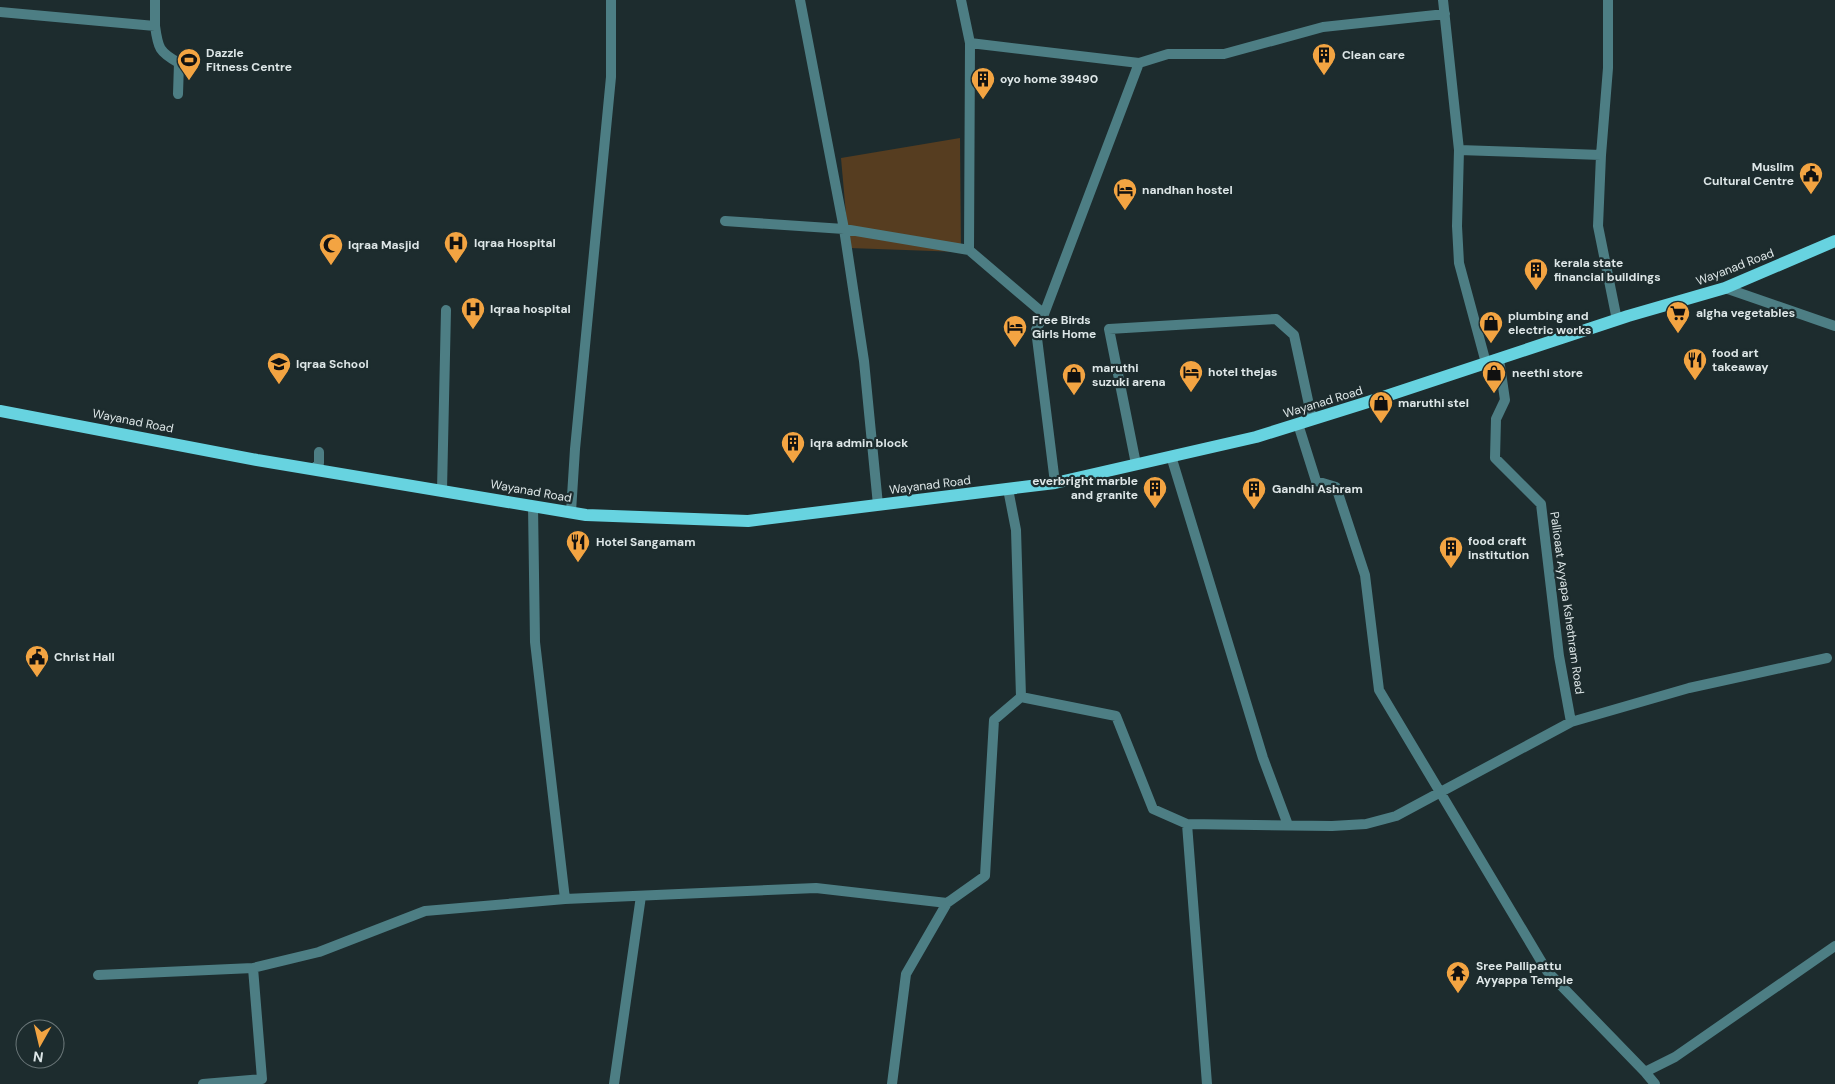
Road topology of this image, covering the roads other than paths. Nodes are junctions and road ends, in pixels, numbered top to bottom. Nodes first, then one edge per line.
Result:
1 (156, 0) edge
2 (611, 0) edge
3 (800, 0) edge
4 (961, 0) edge
5 (1444, 0) edge
6 (1608, 0) edge
7 (0, 12) edge
8 (1445, 14) junction
9 (155, 26) junction
10 (970, 43) junction
11 (1139, 63) junction
12 (178, 94) dead end
13 (1459, 150) junction
14 (1601, 155) junction
15 (725, 222) dead end
16 (844, 229) junction
17 (1835, 241) edge
18 (969, 250) junction
19 (1725, 288) junction
20 (446, 310) dead end
21 (1044, 314) junction
22 (1617, 320) junction
23 (1835, 326) edge
24 (1499, 359) junction
25 (1486, 363) junction
26 (0, 411) edge
27 (1312, 419) junction
28 (1298, 424) junction
29 (319, 452) dead end
30 (1171, 456) junction
31 (1136, 464) junction
32 (314, 469) junction
33 (1055, 483) junction
34 (1008, 489) junction
35 (442, 490) junction
36 (878, 505) junction
37 (534, 506) junction
38 (571, 512) junction
39 (1827, 658) dead end
40 (1021, 697) junction
41 (1571, 722) junction
42 (1440, 790) junction
43 (1188, 824) junction
44 (1288, 825) junction
45 (641, 896) junction
46 (565, 899) junction
47 (947, 903) junction
48 (1835, 946) edge
49 (253, 968) junction
50 (98, 975) dead end
51 (1645, 1072) junction
52 (204, 1084) edge
53 (614, 1084) edge
54 (892, 1084) edge
55 (1207, 1084) edge
56 (1655, 1084) edge

1 - 9 street
2 - 38 street
3 - 16 street
4 - 10 street
5 - 8 street
6 - 14 street
7 - 9 street
8 - 11 street
8 - 13 street
9 - 12 street
10 - 11 street
10 - 18 street
11 - 21 street
13 - 14 street
13 - 25 street
14 - 22 street
15 - 16 street
16 - 18 street
16 - 36 street
17 - 19 main road, Wayanad Road
18 - 21 street
19 - 22 main road, Wayanad Road
19 - 23 street
20 - 35 street
21 - 33 street
22 - 24 main road, Wayanad Road
24 - 25 main road, Wayanad Road
24 - 41 street, Pallioaat Ayyapa Kshethram Road
25 - 27 main road, Wayanad Road
26 - 32 main road, Wayanad Road
27 - 28 main road, Wayanad Road
27 - 31 street
28 - 30 main road, Wayanad Road
28 - 42 street
29 - 32 street
30 - 31 main road, Wayanad Road
30 - 44 street
31 - 33 main road, Wayanad Road
32 - 35 main road, Wayanad Road
33 - 34 main road, Wayanad Road
34 - 36 main road, Wayanad Road
34 - 40 street
35 - 37 main road, Wayanad Road
36 - 38 main road, Wayanad Road
37 - 38 main road, Wayanad Road
37 - 46 street
39 - 41 street
40 - 43 street
40 - 47 street
41 - 42 street
42 - 44 street
42 - 51 street
43 - 44 street
43 - 55 street
45 - 46 street
45 - 47 street
45 - 53 street
46 - 49 street
47 - 54 street
48 - 51 street
49 - 50 street
49 - 52 street
51 - 56 street

